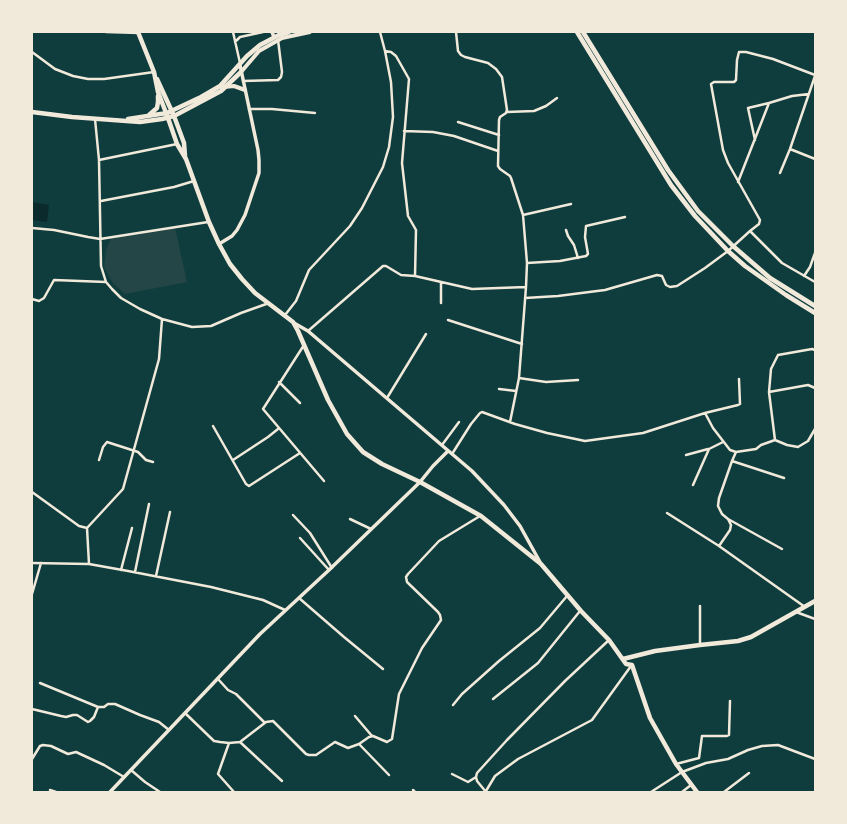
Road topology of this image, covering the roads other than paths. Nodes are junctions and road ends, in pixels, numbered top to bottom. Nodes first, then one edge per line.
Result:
1 (106, 32) edge
2 (138, 32) edge
3 (233, 32) edge
4 (264, 32) edge
5 (272, 32) edge
6 (289, 32) edge
7 (310, 32) edge
8 (380, 32) edge
9 (456, 32) edge
10 (577, 32) edge
11 (583, 32) edge
12 (276, 39) junction
13 (235, 43) junction
14 (385, 51) junction
15 (32, 52) edge
16 (240, 64) junction
17 (240, 72) junction
18 (154, 74) junction
19 (815, 75) edge
20 (243, 81) junction
21 (224, 87) junction
22 (245, 90) junction
23 (158, 92) junction
24 (809, 94) junction
25 (557, 98) dead end
26 (770, 103) junction
27 (744, 108) dead end
28 (748, 108) junction
29 (249, 109) junction
30 (172, 111) junction
31 (32, 112) edge
32 (507, 112) junction
33 (314, 113) dead end
34 (168, 115) junction
35 (174, 116) junction
36 (146, 117) junction
37 (95, 118) junction
38 (108, 120) junction
39 (458, 122) dead end
40 (404, 130) junction
41 (499, 135) junction
42 (755, 141) junction
43 (177, 144) junction
44 (790, 149) junction
45 (498, 151) junction
46 (186, 159) junction
47 (815, 159) edge
48 (100, 160) junction
49 (780, 173) dead end
50 (194, 181) junction
51 (738, 182) junction
52 (101, 201) junction
53 (571, 204) dead end
54 (523, 215) junction
55 (625, 217) dead end
56 (209, 222) junction
57 (32, 228) edge
58 (566, 230) dead end
59 (750, 231) junction
60 (100, 238) junction
61 (219, 244) junction
62 (733, 246) junction
63 (728, 251) junction
64 (815, 253) edge
65 (578, 258) junction
66 (527, 262) junction
67 (415, 276) junction
68 (804, 276) junction
69 (106, 282) junction
70 (441, 282) junction
71 (815, 282) edge
72 (526, 287) junction
73 (525, 298) junction
74 (32, 299) edge
75 (270, 303) junction
76 (441, 303) dead end
77 (815, 306) edge
78 (815, 313) edge
79 (285, 315) junction
80 (162, 319) junction
81 (448, 320) dead end
82 (293, 322) junction
83 (308, 331) junction
84 (426, 334) dead end
85 (304, 344) junction
86 (522, 344) junction
87 (815, 350) edge
88 (519, 378) junction
89 (739, 379) dead end
90 (578, 380) dead end
91 (280, 382) junction
92 (815, 388) edge
93 (499, 389) dead end
94 (516, 391) junction
95 (769, 392) junction
96 (386, 398) junction
97 (300, 403) dead end
98 (705, 413) junction
99 (459, 422) dead end
100 (510, 422) junction
101 (213, 426) dead end
102 (278, 429) junction
103 (815, 429) edge
104 (775, 440) junction
105 (724, 442) junction
106 (441, 446) junction
107 (709, 449) junction
108 (134, 451) junction
109 (736, 452) junction
110 (300, 453) junction
111 (450, 453) junction
112 (686, 454) dead end
113 (99, 460) dead end
114 (233, 460) junction
115 (732, 461) junction
116 (153, 462) dead end
117 (784, 478) dead end
118 (324, 481) dead end
119 (420, 482) junction
120 (693, 485) dead end
121 (32, 492) edge
122 (149, 504) dead end
123 (170, 512) dead end
124 (667, 513) dead end
125 (293, 515) dead end
126 (481, 516) junction
127 (350, 519) dead end
128 (728, 519) junction
129 (87, 528) junction
130 (132, 528) dead end
131 (371, 529) junction
132 (300, 538) dead end
133 (719, 546) junction
134 (782, 550) dead end
135 (32, 563) edge
136 (41, 563) junction
137 (89, 564) junction
138 (540, 564) junction
139 (330, 569) junction
140 (122, 570) junction
141 (135, 572) junction
142 (156, 576) junction
143 (32, 594) edge
144 (568, 596) junction
145 (299, 598) junction
146 (815, 601) edge
147 (700, 606) dead end
148 (805, 607) junction
149 (286, 610) junction
150 (581, 611) junction
151 (796, 612) junction
152 (815, 620) edge
153 (609, 640) junction
154 (700, 645) junction
155 (623, 659) junction
156 (632, 665) junction
157 (383, 669) dead end
158 (218, 679) junction
159 (40, 683) dead end
160 (492, 699) dead end
161 (730, 701) dead end
162 (453, 705) dead end
163 (98, 707) junction
164 (32, 709) edge
165 (185, 712) junction
166 (355, 716) dead end
167 (265, 723) junction
168 (169, 730) junction
169 (373, 736) junction
170 (240, 742) junction
171 (229, 743) junction
172 (359, 744) junction
173 (32, 759) edge
174 (815, 759) edge
175 (676, 764) junction
176 (131, 770) junction
177 (682, 772) junction
178 (749, 773) dead end
179 (452, 774) dead end
180 (389, 775) dead end
181 (124, 777) junction
182 (476, 777) junction
183 (282, 781) dead end
184 (691, 785) junction
185 (50, 790) dead end
186 (56, 792) edge
187 (110, 792) edge
188 (160, 792) edge
189 (234, 792) edge
190 (486, 792) edge
191 (651, 792) edge
192 (682, 792) edge
193 (697, 792) edge
194 (724, 792) edge

1 - 2 street
2 - 18 main road
3 - 13 street
4 - 13 street
5 - 12 street
6 - 12 main road
7 - 12 main road
8 - 14 street
9 - 32 street
10 - 63 main road
11 - 62 main road
12 - 16 main road
12 - 17 main road
12 - 20 street
13 - 16 street
14 - 40 street
14 - 79 street
15 - 18 street
16 - 17 street
16 - 30 main road
17 - 20 street
17 - 21 main road
18 - 23 main road
18 - 30 main road
19 - 24 street
19 - 51 street
20 - 22 street
21 - 22 main road
21 - 35 main road
22 - 29 street
23 - 34 main road
23 - 36 main road
24 - 26 street
24 - 44 street
25 - 32 street
26 - 28 street
26 - 42 street
27 - 28 street
28 - 42 street
29 - 33 street
29 - 61 street
30 - 34 main road
30 - 35 main road
31 - 37 main road
32 - 41 street
34 - 35 main road
34 - 36 main road
34 - 38 main road
34 - 43 main road
35 - 46 main road
36 - 38 main road
37 - 38 main road
37 - 48 street
39 - 41 street
40 - 45 street
40 - 67 street
41 - 45 street
42 - 51 street
43 - 46 main road
43 - 48 street
44 - 47 street
44 - 49 street
45 - 54 street
46 - 50 main road
48 - 52 street
50 - 52 street
50 - 56 main road
51 - 59 street
52 - 60 street
53 - 54 street
54 - 66 street
55 - 65 street
56 - 60 street
56 - 61 main road
57 - 60 street
58 - 65 street
59 - 62 street
59 - 68 street
60 - 69 street
61 - 75 main road
62 - 63 street
62 - 77 main road
63 - 73 street
63 - 78 main road
64 - 68 street
65 - 66 street
66 - 72 street
67 - 70 street
67 - 83 street
68 - 71 street
69 - 74 street
69 - 80 street
70 - 72 street
70 - 76 street
72 - 73 street
73 - 86 street
75 - 79 main road
75 - 80 street
79 - 82 main road
80 - 108 street
81 - 86 street
82 - 83 street
82 - 85 main road
83 - 96 street
84 - 96 street
85 - 91 street
85 - 119 main road
86 - 88 street
87 - 95 street
88 - 90 street
88 - 94 street
89 - 98 street
91 - 97 street
91 - 102 street
92 - 95 street
93 - 94 street
94 - 100 street
95 - 104 street
96 - 106 street
98 - 100 street
98 - 105 street
99 - 106 street
100 - 111 street
101 - 114 street
102 - 110 street
102 - 114 street
103 - 104 street
104 - 109 street
105 - 107 street
105 - 109 street
106 - 111 street
107 - 112 street
107 - 120 street
108 - 113 street
108 - 116 street
108 - 129 street
109 - 115 street
110 - 114 street
110 - 118 street
111 - 119 street
111 - 138 street
115 - 117 street
115 - 128 street
119 - 126 main road
119 - 131 street
121 - 129 street
122 - 141 street
123 - 142 street
124 - 133 street
125 - 139 street
126 - 138 main road
126 - 169 street
127 - 131 street
128 - 133 street
128 - 134 street
129 - 137 street
130 - 140 street
131 - 139 street
132 - 139 street
133 - 148 street
135 - 136 street
136 - 137 street
136 - 143 street
137 - 140 street
138 - 144 main road
139 - 145 street
140 - 141 street
141 - 142 street
142 - 149 street
144 - 150 main road
144 - 162 street
145 - 149 street
145 - 157 street
146 - 148 main road
147 - 154 street
148 - 151 main road
149 - 158 street
150 - 153 main road
150 - 160 street
151 - 152 street
151 - 154 main road
153 - 155 main road
153 - 182 street
154 - 155 main road
155 - 156 main road
156 - 175 main road
156 - 190 street
158 - 165 street
158 - 167 street
159 - 163 street
161 - 175 street
163 - 164 street
163 - 168 street
165 - 168 street
165 - 171 street
166 - 169 street
167 - 170 street
167 - 172 street
168 - 176 street
169 - 172 street
170 - 171 street
170 - 183 street
171 - 189 street
172 - 180 street
173 - 181 street
174 - 177 street
175 - 177 main road
176 - 181 street
176 - 188 street
177 - 184 main road
177 - 191 street
178 - 194 street
179 - 182 street
181 - 187 street
182 - 190 street
184 - 192 street
184 - 193 main road
185 - 186 street

